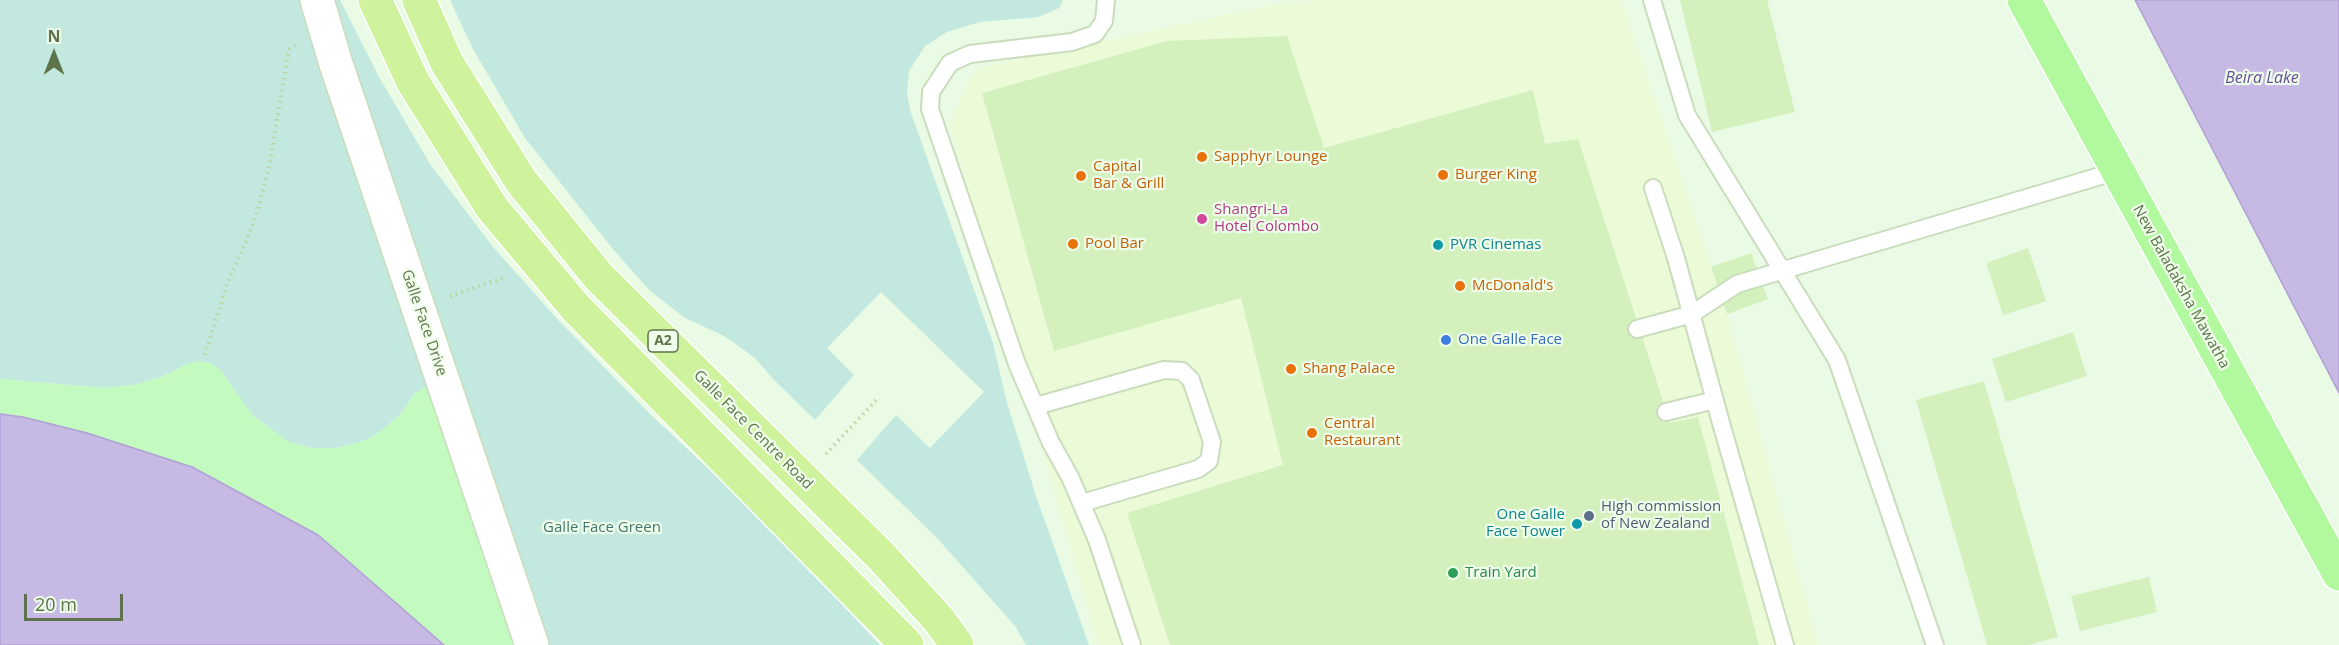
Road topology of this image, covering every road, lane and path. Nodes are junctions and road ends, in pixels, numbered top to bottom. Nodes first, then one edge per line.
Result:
1 (317, 0) edge
2 (375, 0) edge
3 (419, 0) edge
4 (1106, 0) edge
5 (1652, 0) edge
6 (2024, 0) edge
7 (301, 44) dead end
8 (2117, 171) junction
9 (1653, 188) dead end
10 (1780, 270) junction
11 (503, 278) dead end
12 (418, 307) junction
13 (1692, 314) junction
14 (1637, 328) dead end
15 (206, 355) dead end
16 (878, 398) dead end
17 (1715, 400) junction
18 (1036, 406) junction
19 (1666, 412) dead end
20 (835, 445) dead end
21 (1082, 503) junction
22 (2339, 574) edge
23 (532, 645) edge
24 (907, 645) edge
25 (957, 645) edge
26 (1132, 645) edge
27 (1785, 645) edge
28 (1935, 645) edge

1 - 12 street, Galle Face Drive
2 - 24 highway, A2
3 - 25 highway, Galle Face Centre Road / A2
4 - 18 lane
5 - 10 lane
6 - 8 main road, New Baladaksha Mawatha
7 - 15 path
8 - 10 lane
8 - 22 main road, New Baladaksha Mawatha
9 - 13 lane
10 - 13 lane
10 - 28 lane
11 - 12 path
12 - 23 street, Galle Face Drive
13 - 14 lane
13 - 17 lane
16 - 20 path
17 - 19 lane
17 - 27 lane
18 - 21 lane
18 - 21 lane
21 - 26 lane

